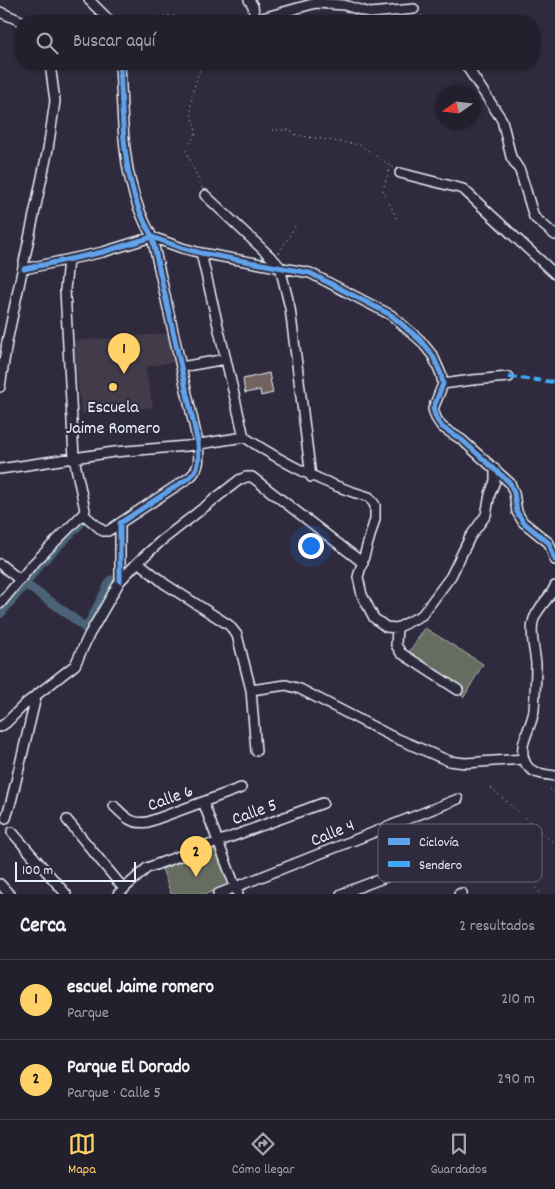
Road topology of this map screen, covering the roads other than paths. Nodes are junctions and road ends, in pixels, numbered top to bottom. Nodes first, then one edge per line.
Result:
1 (88, 0) edge
2 (249, 0) edge
3 (414, 8) dead end
4 (0, 12) edge
5 (104, 15) edge
6 (254, 15) edge
7 (273, 15) edge
8 (15, 18) edge
9 (51, 70) edge
10 (120, 70) edge
11 (469, 70) edge
12 (400, 173) road end
13 (206, 195) road end
14 (555, 235) edge
15 (152, 237) junction
16 (201, 253) junction
17 (68, 260) junction
18 (278, 264) junction
19 (24, 269) junction
20 (555, 274) edge
21 (226, 359) junction
22 (181, 367) junction
23 (509, 377) dead end
24 (443, 384) junction
25 (0, 387) edge
26 (244, 437) junction
27 (198, 444) junction
28 (74, 458) junction
29 (0, 469) edge
30 (495, 469) junction
31 (311, 477) junction
32 (83, 514) junction
33 (120, 523) junction
34 (555, 560) edge
35 (138, 562) junction
36 (363, 563) junction
37 (0, 564) edge
38 (20, 580) junction
39 (120, 581) junction
40 (555, 586) edge
41 (0, 604) edge
42 (397, 628) junction
43 (251, 690) junction
44 (458, 690) dead end
45 (36, 697) junction
46 (0, 727) edge
47 (256, 751) dead end
48 (524, 760) junction
49 (555, 776) edge
50 (241, 788) dead end
51 (458, 799) dead end
52 (203, 802) junction
53 (323, 803) dead end
54 (114, 806) dead end
55 (6, 818) dead end
56 (67, 820) dead end
57 (398, 824) edge
58 (12, 832) dead end
59 (378, 832) edge
60 (218, 842) junction
61 (378, 880) edge
62 (0, 884) edge
63 (236, 891) edge
64 (121, 892) edge
65 (9, 894) edge
66 (66, 894) edge
67 (218, 894) edge
68 (341, 894) edge

1 - 5 street
2 - 6 street
3 - 7 street
4 - 8 street
9 - 19 street
10 - 15 street
11 - 14 street
12 - 20 street
13 - 18 street
15 - 16 street
15 - 17 street
15 - 22 street
16 - 18 street
16 - 21 street
17 - 19 street
17 - 28 street
18 - 24 street
18 - 31 street
19 - 25 street
21 - 22 street
21 - 26 street
22 - 27 street
23 - 24 street
24 - 30 street
26 - 27 street
26 - 31 street
27 - 28 street
27 - 33 street
28 - 29 street
28 - 32 street
30 - 34 street
30 - 42 street
31 - 36 street
32 - 33 street
32 - 38 street
33 - 39 street
35 - 36 street
35 - 39 street
35 - 43 street
36 - 42 street
37 - 38 street
38 - 41 street
39 - 45 street
40 - 48 street
42 - 44 street
43 - 47 street
43 - 48 street
45 - 46 street
45 - 55 street
48 - 49 street
50 - 52 street, Calle 6
51 - 57 street, Calle 4
52 - 54 street, Calle 6
52 - 60 street
53 - 60 street, Calle 5
56 - 64 street
58 - 66 street
59 - 63 street, Calle 4
60 - 63 street
60 - 64 street, Calle 5
61 - 68 street
62 - 65 street
63 - 67 street, Calle 4

